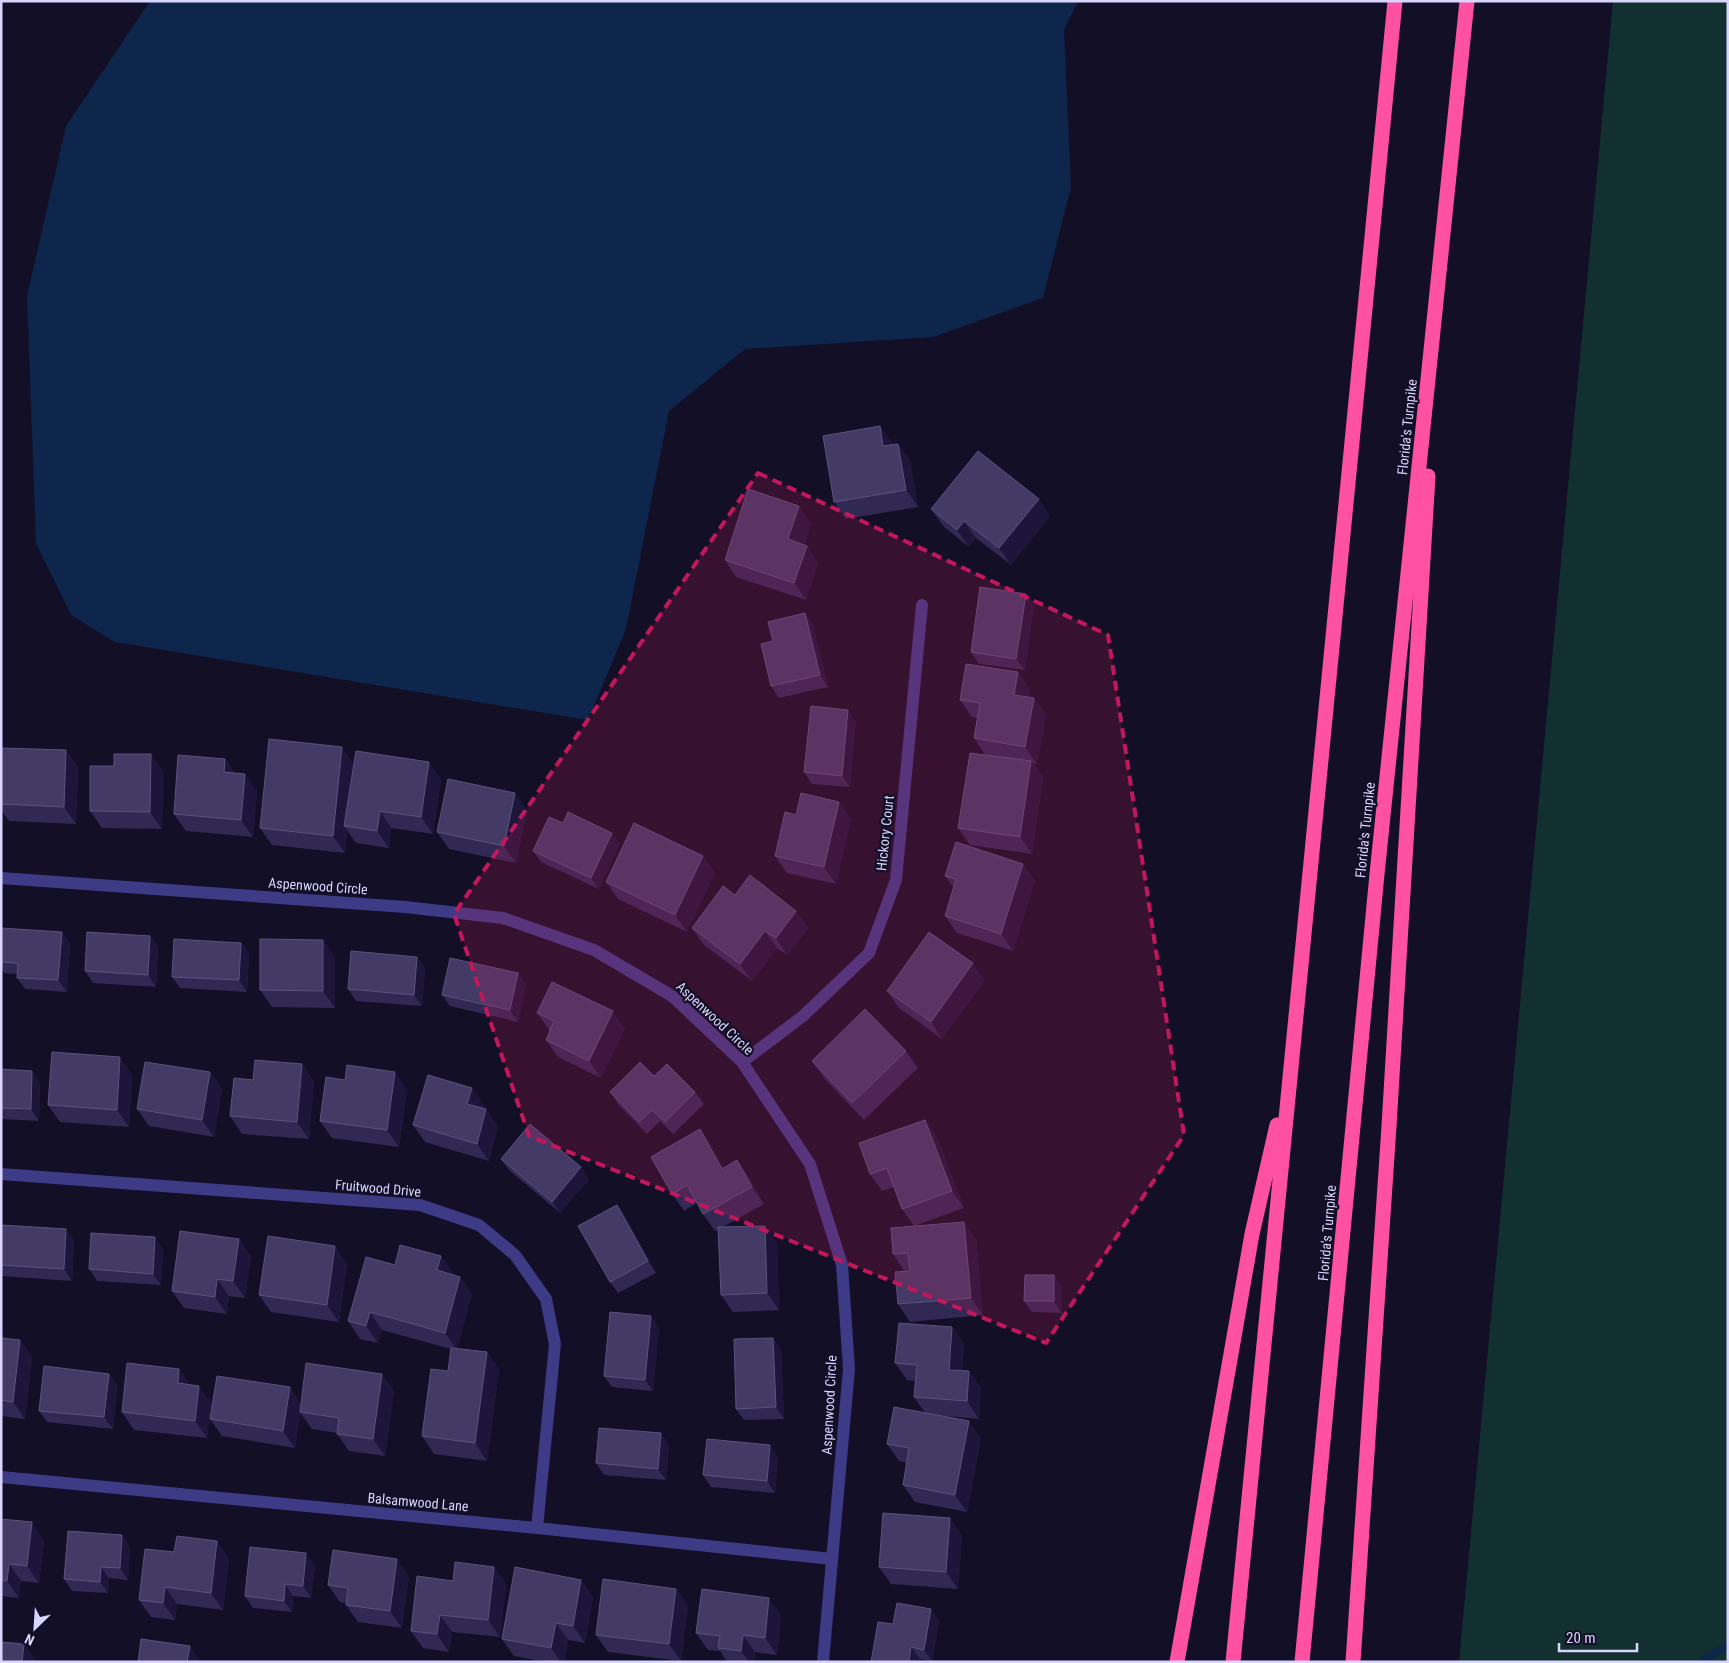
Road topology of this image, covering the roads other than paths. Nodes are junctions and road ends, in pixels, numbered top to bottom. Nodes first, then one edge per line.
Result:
1 (1395, 1) edge
2 (1467, 1) edge
3 (1440, 257) junction
4 (922, 605) dead end
5 (1, 878) edge
6 (742, 1062) junction
7 (1291, 1063) junction
8 (1, 1174) edge
9 (1, 1478) edge
10 (536, 1528) junction
11 (832, 1559) junction
12 (823, 1662) edge
13 (1177, 1662) edge
14 (1233, 1662) edge
15 (1302, 1662) edge
16 (1353, 1662) edge

1 - 7 highway
2 - 3 highway, Florida's Turnpike
3 - 15 highway, Florida's Turnpike
3 - 16 highway
4 - 6 street, Hickory Court
5 - 6 street, Aspenwood Circle
6 - 11 street, Aspenwood Circle
7 - 13 highway
7 - 14 highway
8 - 10 street, Fruitwood Drive
9 - 10 street, Balsamwood Lane
10 - 11 street, Balsamwood Lane
11 - 12 street, Aspenwood Circle

